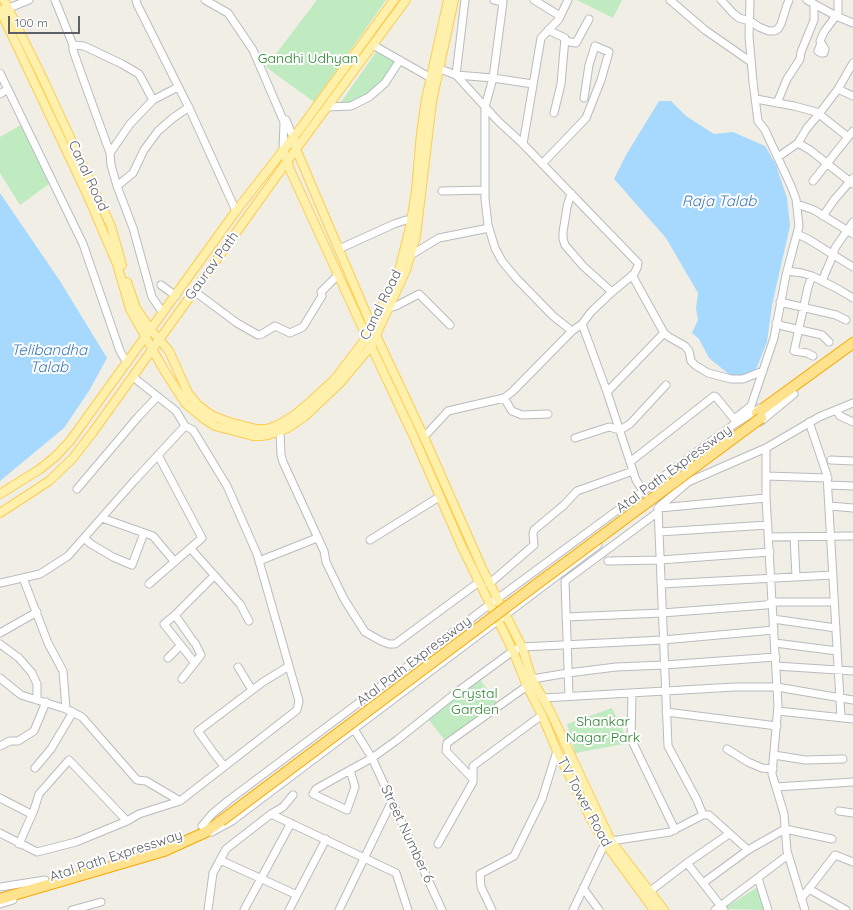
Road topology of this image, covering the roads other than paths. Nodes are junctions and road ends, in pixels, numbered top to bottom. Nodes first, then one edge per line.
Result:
1 (29, 0) edge
2 (55, 0) edge
3 (136, 0) edge
4 (204, 0) edge
5 (211, 0) edge
6 (394, 0) edge
7 (406, 0) edge
8 (448, 0) edge
9 (454, 0) edge
10 (465, 0) edge
11 (494, 0) edge
12 (534, 0) edge
13 (568, 0) edge
14 (670, 0) edge
15 (721, 0) edge
16 (750, 0) edge
17 (790, 0) edge
18 (838, 0) edge
19 (810, 1) edge
20 (3, 8) edge
21 (560, 16) junction
22 (836, 16) junction
23 (589, 19) dead end
24 (750, 21) junction
25 (853, 23) edge
26 (548, 30) junction
27 (565, 42) junction
28 (821, 44) dead end
29 (73, 45) junction
30 (373, 46) junction
31 (400, 60) junction
32 (751, 62) junction
33 (853, 63) edge
34 (440, 69) junction
35 (0, 73) edge
36 (456, 75) junction
37 (431, 78) junction
38 (493, 78) junction
39 (533, 84) junction
40 (178, 87) junction
41 (8, 89) junction
42 (838, 89) junction
43 (0, 94) edge
44 (853, 96) edge
45 (584, 98) dead end
46 (153, 100) junction
47 (756, 100) junction
48 (777, 103) junction
49 (188, 107) junction
50 (328, 107) junction
51 (485, 107) junction
52 (554, 113) dead end
53 (820, 114) junction
54 (851, 134) edge
55 (293, 136) junction
56 (798, 143) junction
57 (523, 144) junction
58 (296, 149) junction
59 (283, 150) junction
60 (110, 153) junction
61 (778, 157) junction
62 (287, 162) junction
63 (542, 164) junction
64 (826, 164) junction
65 (813, 181) dead end
66 (852, 181) edge
67 (116, 186) junction
68 (485, 190) junction
69 (442, 191) dead end
70 (571, 193) junction
71 (797, 204) junction
72 (236, 211) junction
73 (823, 216) junction
74 (406, 220) dead end
75 (853, 222) edge
76 (489, 228) junction
77 (850, 233) edge
78 (797, 234) junction
79 (339, 249) junction
80 (411, 255) junction
81 (833, 255) junction
82 (853, 267) edge
83 (787, 271) junction
84 (338, 274) junction
85 (632, 275) junction
86 (812, 276) junction
87 (822, 281) junction
88 (161, 285) dead end
89 (194, 291) junction
90 (612, 292) junction
91 (176, 296) junction
92 (853, 298) edge
93 (780, 302) junction
94 (803, 307) junction
95 (389, 308) junction
96 (163, 313) junction
97 (846, 320) dead end
98 (776, 323) junction
99 (582, 324) junction
100 (450, 325) dead end
101 (798, 330) junction
102 (374, 331) junction
103 (572, 331) junction
104 (148, 333) junction
105 (664, 333) junction
106 (367, 337) junction
107 (159, 340) junction
108 (829, 342) dead end
109 (853, 342) edge
110 (371, 346) junction
111 (153, 349) junction
112 (853, 351) edge
113 (813, 356) dead end
114 (127, 363) junction
115 (763, 371) junction
116 (133, 377) junction
117 (666, 385) dead end
118 (792, 391) junction
119 (607, 392) junction
120 (157, 397) junction
121 (504, 398) junction
122 (853, 403) edge
123 (836, 410) junction
124 (548, 414) dead end
125 (809, 422) junction
126 (853, 422) edge
127 (185, 426) junction
128 (279, 428) junction
129 (619, 430) junction
130 (424, 437) junction
131 (575, 438) dead end
132 (766, 448) junction
133 (158, 455) junction
134 (831, 460) dead end
135 (853, 461) edge
136 (630, 462) junction
137 (633, 471) junction
138 (766, 476) junction
139 (828, 482) junction
140 (853, 486) edge
141 (77, 490) dead end
142 (643, 491) junction
143 (0, 494) edge
144 (439, 496) junction
145 (766, 498) junction
146 (830, 506) junction
147 (853, 508) edge
148 (658, 510) junction
149 (0, 513) edge
150 (102, 518) junction
151 (768, 525) junction
152 (659, 532) junction
153 (144, 533) junction
154 (831, 536) junction
155 (853, 536) edge
156 (769, 537) junction
157 (794, 537) junction
158 (84, 538) junction
159 (317, 538) junction
160 (370, 540) dead end
161 (191, 549) junction
162 (770, 552) junction
163 (660, 560) junction
164 (174, 561) junction
165 (259, 561) junction
166 (608, 562) dead end
167 (482, 568) junction
168 (474, 572) junction
169 (833, 574) junction
170 (214, 576) junction
171 (796, 576) junction
172 (771, 577) junction
173 (23, 578) junction
174 (479, 582) junction
175 (0, 583) edge
176 (149, 584) dead end
177 (489, 584) junction
178 (661, 584) junction
179 (494, 601) junction
180 (772, 602) junction
181 (834, 602) junction
182 (37, 612) junction
183 (662, 612) junction
184 (175, 615) junction
185 (566, 617) junction
186 (502, 618) junction
187 (773, 619) junction
188 (249, 621) dead end
189 (836, 628) junction
190 (774, 630) junction
191 (0, 633) edge
192 (663, 640) junction
193 (775, 643) junction
194 (0, 644) edge
195 (180, 646) junction
196 (567, 646) junction
197 (522, 647) junction
198 (513, 651) junction
199 (837, 651) junction
200 (776, 657) junction
201 (168, 658) dead end
202 (194, 662) junction
203 (664, 665) junction
204 (289, 666) junction
205 (776, 666) junction
206 (238, 667) dead end
207 (838, 670) junction
208 (853, 671) edge
209 (568, 673) junction
210 (0, 678) edge
211 (182, 679) dead end
212 (529, 683) junction
213 (777, 687) junction
214 (252, 690) junction
215 (665, 691) junction
216 (632, 693) junction
217 (569, 696) junction
218 (543, 698) junction
219 (840, 698) junction
220 (36, 700) junction
221 (853, 700) edge
222 (46, 702) junction
223 (70, 711) junction
224 (778, 711) junction
225 (666, 712) junction
226 (542, 716) junction
227 (841, 717) junction
228 (853, 719) edge
229 (777, 726) junction
230 (354, 728) junction
231 (0, 746) edge
232 (726, 749) dead end
233 (557, 751) junction
234 (774, 755) junction
235 (372, 758) junction
236 (842, 759) dead end
237 (224, 766) junction
238 (35, 768) dead end
239 (773, 769) junction
240 (350, 770) junction
241 (473, 779) junction
242 (853, 782) edge
243 (776, 787) junction
244 (293, 795) dead end
245 (0, 798) edge
246 (180, 801) junction
247 (392, 801) junction
248 (839, 811) dead end
249 (853, 813) edge
250 (31, 814) junction
251 (271, 814) junction
252 (703, 815) junction
253 (127, 821) junction
254 (291, 823) junction
255 (785, 829) junction
256 (202, 830) junction
257 (675, 830) junction
258 (0, 833) edge
259 (729, 834) junction
260 (326, 839) junction
261 (832, 839) dead end
262 (608, 842) junction
263 (19, 844) junction
264 (438, 844) dead end
265 (748, 850) junction
266 (788, 855) junction
267 (364, 858) junction
268 (220, 860) junction
269 (853, 862) edge
270 (687, 863) junction
271 (261, 878) junction
272 (758, 878) junction
273 (46, 883) junction
274 (703, 883) junction
275 (0, 887) edge
276 (583, 888) junction
277 (809, 889) junction
278 (16, 891) junction
279 (0, 892) edge
280 (649, 892) junction
281 (297, 895) junction
282 (801, 898) junction
283 (0, 899) edge
284 (101, 902) dead end
285 (0, 904) edge
286 (720, 909) edge
287 (72, 910) edge
288 (208, 910) edge
289 (244, 910) edge
290 (289, 910) edge
291 (339, 910) edge
292 (408, 910) edge
293 (442, 910) edge
294 (492, 910) edge
295 (573, 910) edge
296 (599, 910) edge
297 (654, 910) edge
298 (664, 910) edge
299 (768, 910) edge
300 (805, 910) edge
301 (846, 910) edge

1 - 20 street
2 - 29 street
3 - 40 street
4 - 59 street
5 - 55 street
6 - 55 main road
7 - 30 main road, Gaurav Path
8 - 37 main road, Canal Road
9 - 34 main road
10 - 36 street
11 - 38 street
12 - 21 street
13 - 21 street
14 - 32 street
15 - 24 street
16 - 24 street
17 - 24 street
18 - 22 street
19 - 22 street
19 - 48 street
20 - 104 main road, Canal Road
21 - 26 street
22 - 25 street
22 - 28 street
23 - 27 street
24 - 32 street
26 - 27 street
26 - 39 street
27 - 52 street
29 - 46 street
29 - 60 street
30 - 31 street
30 - 50 main road, Gaurav Path
31 - 37 street
31 - 50 street
32 - 47 street
33 - 42 street
34 - 36 street
34 - 37 street
34 - 80 main road
35 - 41 street
36 - 38 street
36 - 51 street
37 - 102 main road, Canal Road
38 - 39 street
38 - 51 street
39 - 57 street
40 - 46 street
40 - 49 street
41 - 43 street
41 - 114 street
42 - 44 street
42 - 53 street
45 - 63 street
46 - 60 street
47 - 48 street
47 - 61 street
48 - 53 street
49 - 67 street
49 - 72 street
50 - 58 main road, Gaurav Path
51 - 57 street
51 - 68 street
53 - 54 street
53 - 56 street
54 - 64 street
55 - 58 main road
55 - 59 main road
56 - 61 street
56 - 64 street
57 - 63 street
58 - 62 main road, Gaurav Path
58 - 79 main road
59 - 62 main road
59 - 72 main road
60 - 67 street
61 - 71 street
62 - 84 main road
62 - 89 main road, Gaurav Path
63 - 70 street
64 - 65 street
64 - 66 street
66 - 73 street
67 - 96 street
68 - 69 street
68 - 76 street
70 - 85 street
70 - 90 street
71 - 73 street
71 - 78 street
72 - 91 main road
73 - 77 street
74 - 79 street
75 - 77 street
76 - 80 street
76 - 103 street
77 - 81 street
78 - 81 street
78 - 83 street
79 - 102 main road
80 - 95 main road
81 - 82 street
81 - 87 street
83 - 86 street
83 - 93 street
84 - 89 street
84 - 106 main road
85 - 90 street
85 - 105 street
86 - 87 street
86 - 94 street
87 - 92 street
88 - 91 street
89 - 107 main road, Gaurav Path
90 - 99 street
91 - 96 main road
93 - 94 street
93 - 98 street
94 - 97 street
94 - 101 street
95 - 100 street
95 - 102 main road
96 - 104 main road
98 - 101 street
98 - 115 street
99 - 103 street
99 - 119 street
101 - 108 street
101 - 113 street
102 - 106 main road, Canal Road
102 - 110 main road
102 - 130 main road
103 - 121 street
104 - 107 main road, Canal Road
104 - 111 main road
104 - 114 main road
105 - 115 street
105 - 119 street
106 - 110 main road
106 - 128 main road, Canal Road
107 - 111 main road, Gaurav Path
107 - 128 main road, Canal Road
109 - 118 highway
110 - 128 main road
110 - 144 main road
111 - 116 main road, Gaurav Path
111 - 128 main road
112 - 118 highway
114 - 143 main road
115 - 136 street
116 - 120 street
116 - 149 main road, Gaurav Path
117 - 129 street
118 - 142 street, Atal Path Expressway
118 - 186 street, Atal Path Expressway
118 - 256 highway, bridge
119 - 129 street
120 - 127 street
120 - 141 street
121 - 124 street
121 - 130 street
122 - 123 street
123 - 125 street
123 - 126 street
125 - 132 street
125 - 139 street
127 - 133 street
127 - 165 street
128 - 159 street
129 - 131 street
129 - 136 street
130 - 167 main road
132 - 138 street
132 - 148 street
133 - 150 street
133 - 161 street
134 - 135 street
136 - 137 street
137 - 142 street
137 - 177 street
138 - 139 street
138 - 145 street
139 - 140 street
139 - 146 street
142 - 179 street, Atal Path Expressway
144 - 160 street
144 - 168 main road
145 - 148 street
145 - 151 street
146 - 147 street
146 - 154 street
148 - 152 street
148 - 185 street
150 - 153 street
150 - 158 street
151 - 152 street
151 - 156 street
152 - 163 street
153 - 158 street
153 - 164 street
154 - 155 street
154 - 157 street
154 - 169 street
156 - 157 street
156 - 162 street
157 - 171 street
158 - 173 street
159 - 165 street
159 - 174 street
161 - 164 street
161 - 170 street
162 - 163 street
162 - 172 street
163 - 166 street
163 - 178 street
164 - 176 street
165 - 204 street
167 - 168 main road
167 - 177 main road
168 - 174 main road
169 - 171 street
169 - 181 street
170 - 184 street
170 - 188 street
171 - 172 street
172 - 178 street
172 - 180 street
173 - 175 street
173 - 182 street
174 - 179 main road
177 - 179 main road
178 - 183 street
179 - 186 main road
179 - 256 street, Atal Path Expressway
180 - 181 street
180 - 183 street
180 - 187 street
181 - 189 street
182 - 191 street
182 - 223 street
183 - 185 street
183 - 192 street
184 - 195 street
184 - 202 street
185 - 196 street
186 - 197 main road, TV Tower Road
186 - 198 main road, TV Tower Road
186 - 230 street, Atal Path Expressway
187 - 189 street
187 - 190 street
189 - 199 street
190 - 192 street
190 - 193 street
192 - 196 street
192 - 203 street
193 - 199 street
193 - 200 street
194 - 220 street
195 - 201 street
195 - 202 street
196 - 197 street
196 - 209 street
197 - 198 street
197 - 212 main road, TV Tower Road
198 - 212 main road, TV Tower Road
198 - 235 street
199 - 207 street
200 - 203 street
200 - 205 street
202 - 211 street
203 - 209 street
203 - 215 street
204 - 214 street
204 - 237 street
205 - 207 street
205 - 213 street
206 - 214 street
207 - 208 street
207 - 219 street
209 - 212 street
209 - 217 street
210 - 220 street
212 - 218 main road, TV Tower Road
212 - 226 main road, TV Tower Road
212 - 241 street
213 - 215 street
213 - 219 street
213 - 224 street
214 - 237 street
215 - 216 street
215 - 225 street
216 - 217 street
216 - 257 street
217 - 218 street
218 - 262 main road, TV Tower Road
219 - 221 street
219 - 227 street
220 - 222 street
222 - 223 street
222 - 231 street
223 - 238 street
223 - 246 street
224 - 227 street
224 - 229 street
225 - 229 street
225 - 252 street
226 - 233 main road, TV Tower Road
226 - 241 street
227 - 228 street
229 - 234 street
230 - 235 street, Street Number 6
230 - 256 street, Atal Path Expressway
232 - 239 street
233 - 262 main road, TV Tower Road
233 - 294 street
234 - 236 street
234 - 239 street
235 - 240 street
235 - 247 street, Street Number 6
237 - 246 street
239 - 243 street
240 - 240 street
241 - 264 street
242 - 243 street
243 - 255 street
244 - 251 street
245 - 250 street
246 - 253 street
247 - 267 street
247 - 293 street, Street Number 6
248 - 249 street
250 - 253 street
250 - 263 street
251 - 254 street
251 - 268 street
252 - 257 street
252 - 259 street
253 - 263 street
254 - 260 street
254 - 271 street
255 - 261 street
255 - 265 street
255 - 266 street
256 - 273 highway, Atal Path Expressway
257 - 262 street
258 - 263 street
259 - 265 street
259 - 270 street
260 - 267 street
260 - 281 street
262 - 276 street
262 - 280 main road, TV Tower Road
262 - 297 main road, TV Tower Road
265 - 274 street
266 - 272 street
266 - 282 street
267 - 291 street
267 - 292 street
268 - 271 street
268 - 288 street
269 - 277 street
270 - 274 street
270 - 280 street
271 - 281 street
271 - 289 street
272 - 286 street
272 - 299 street
273 - 275 street
273 - 278 highway, Atal Path Expressway
273 - 285 street
274 - 286 street
276 - 295 street
276 - 296 street
277 - 282 street
277 - 301 street
278 - 279 highway
278 - 283 highway
280 - 298 main road, TV Tower Road
281 - 290 street
282 - 300 street
284 - 287 street

